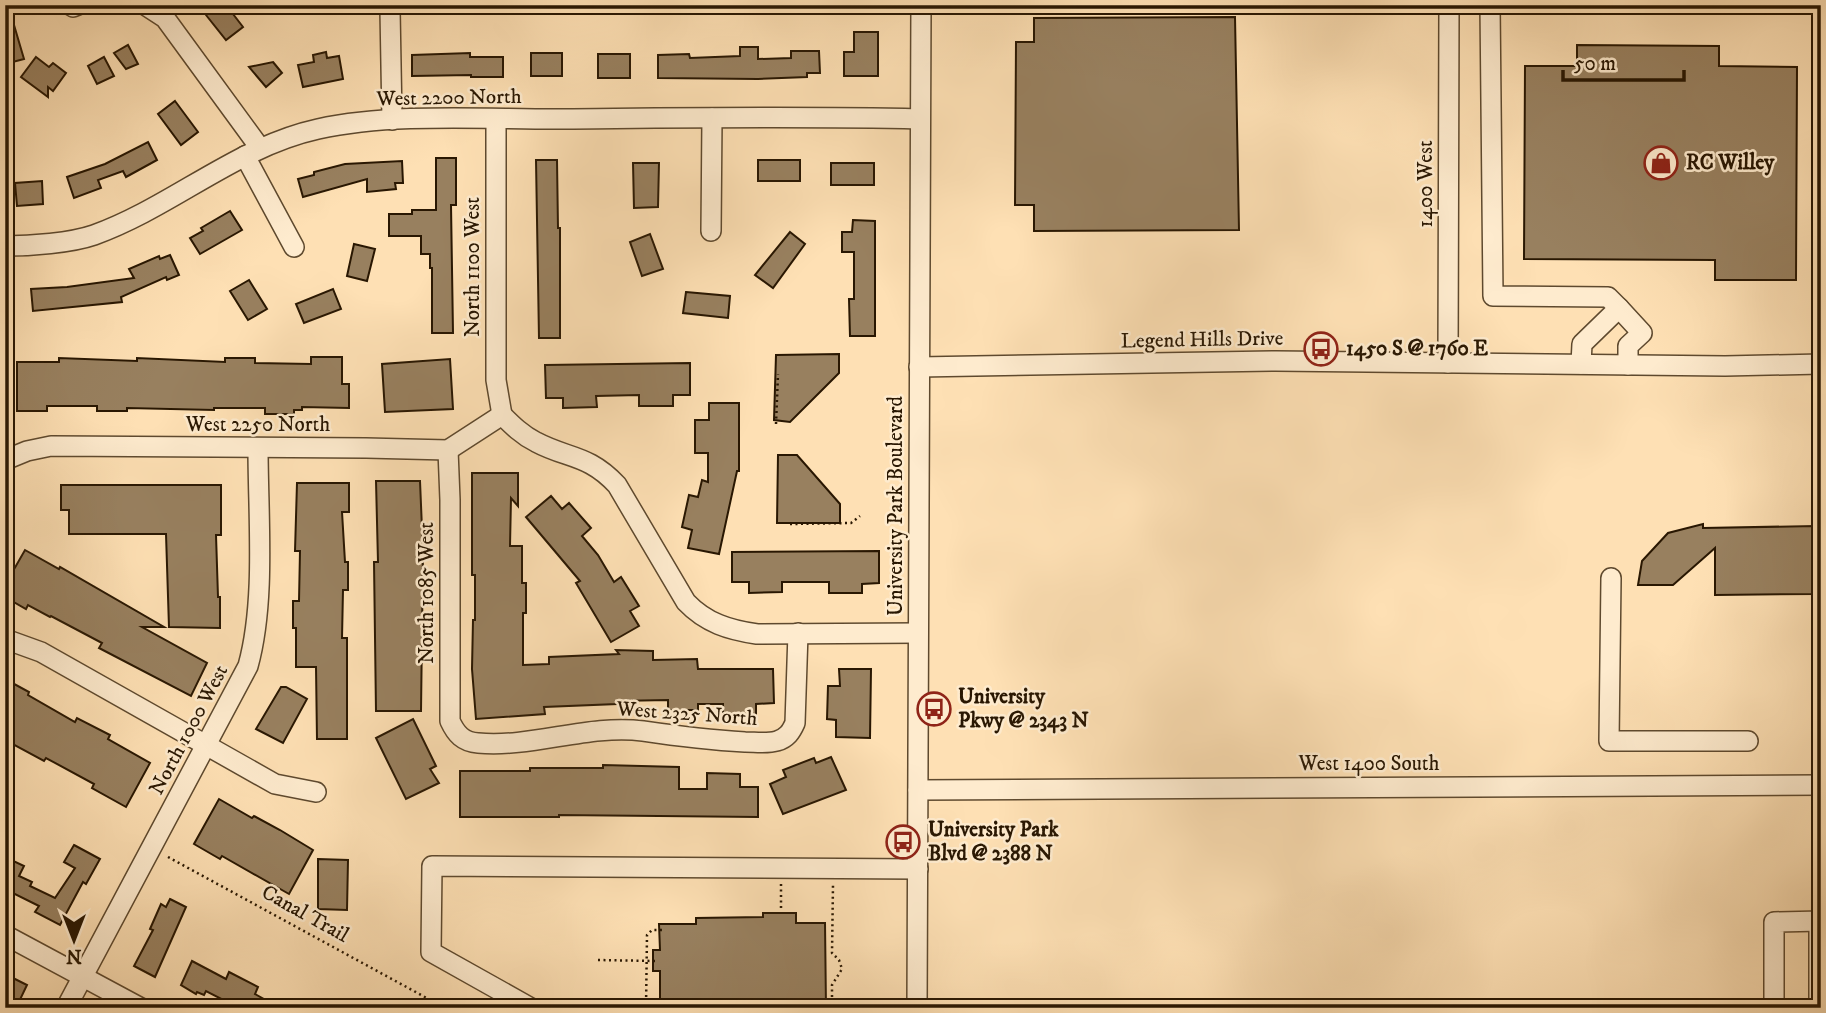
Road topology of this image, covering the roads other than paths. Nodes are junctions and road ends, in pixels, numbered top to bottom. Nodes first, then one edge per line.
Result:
1 (145, 5) edge
2 (921, 5) edge
3 (1449, 5) edge
4 (1490, 5) edge
5 (390, 10) dead end
6 (712, 118) junction
7 (496, 119) junction
8 (919, 119) junction
9 (392, 120) junction
10 (253, 152) junction
11 (711, 231) dead end
12 (5, 246) edge
13 (294, 247) dead end
14 (1619, 307) junction
15 (1448, 363) junction
16 (1581, 364) junction
17 (1821, 364) edge
18 (1628, 365) junction
19 (919, 367) junction
20 (502, 415) junction
21 (258, 448) junction
22 (448, 450) junction
23 (5, 460) edge
24 (1611, 578) dead end
25 (798, 633) junction
26 (918, 633) junction
27 (5, 639) edge
28 (457, 734) joint
29 (1748, 741) dead end
30 (206, 747) junction
31 (1821, 785) edge
32 (918, 790) junction
33 (316, 792) dead end
34 (918, 869) junction
35 (1820, 921) edge
36 (5, 935) edge
37 (82, 976) junction
38 (66, 1008) edge
39 (141, 1008) edge
40 (531, 1008) edge
41 (917, 1008) edge
42 (1774, 1008) edge
43 (1819, 1008) edge

1 - 10 street
2 - 8 street, University Park Boulevard
3 - 15 street, 1400 West
4 - 14 street
5 - 9 street
6 - 7 street, West 2200 North
6 - 8 street, West 2200 North
6 - 11 street
7 - 9 street, West 2200 North
7 - 20 street, North 1100 West
8 - 19 street, University Park Boulevard
9 - 10 street, West 2200 North
10 - 12 street, West 2200 North
10 - 13 street
14 - 16 street
14 - 18 street
15 - 16 street, Legend Hills Drive
15 - 19 street, Legend Hills Drive
16 - 18 street, Legend Hills Drive
17 - 18 street, Legend Hills Drive
19 - 26 street, University Park Boulevard
20 - 22 street
20 - 25 street
21 - 22 street, West 2250 North
21 - 23 street, West 2250 North
21 - 30 street, North 1000 West
22 - 28 street, North 1085 West
24 - 29 street
25 - 26 street
25 - 28 street, West 2325 North
26 - 32 street, University Park Boulevard
27 - 30 street
30 - 33 street
30 - 37 street, North 1000 West
31 - 32 street, West 1400 South
32 - 34 street, University Park Boulevard
34 - 40 street
34 - 41 street, University Park Boulevard
35 - 42 street
35 - 43 street
36 - 37 street
37 - 38 street, North 1000 West
37 - 39 street

